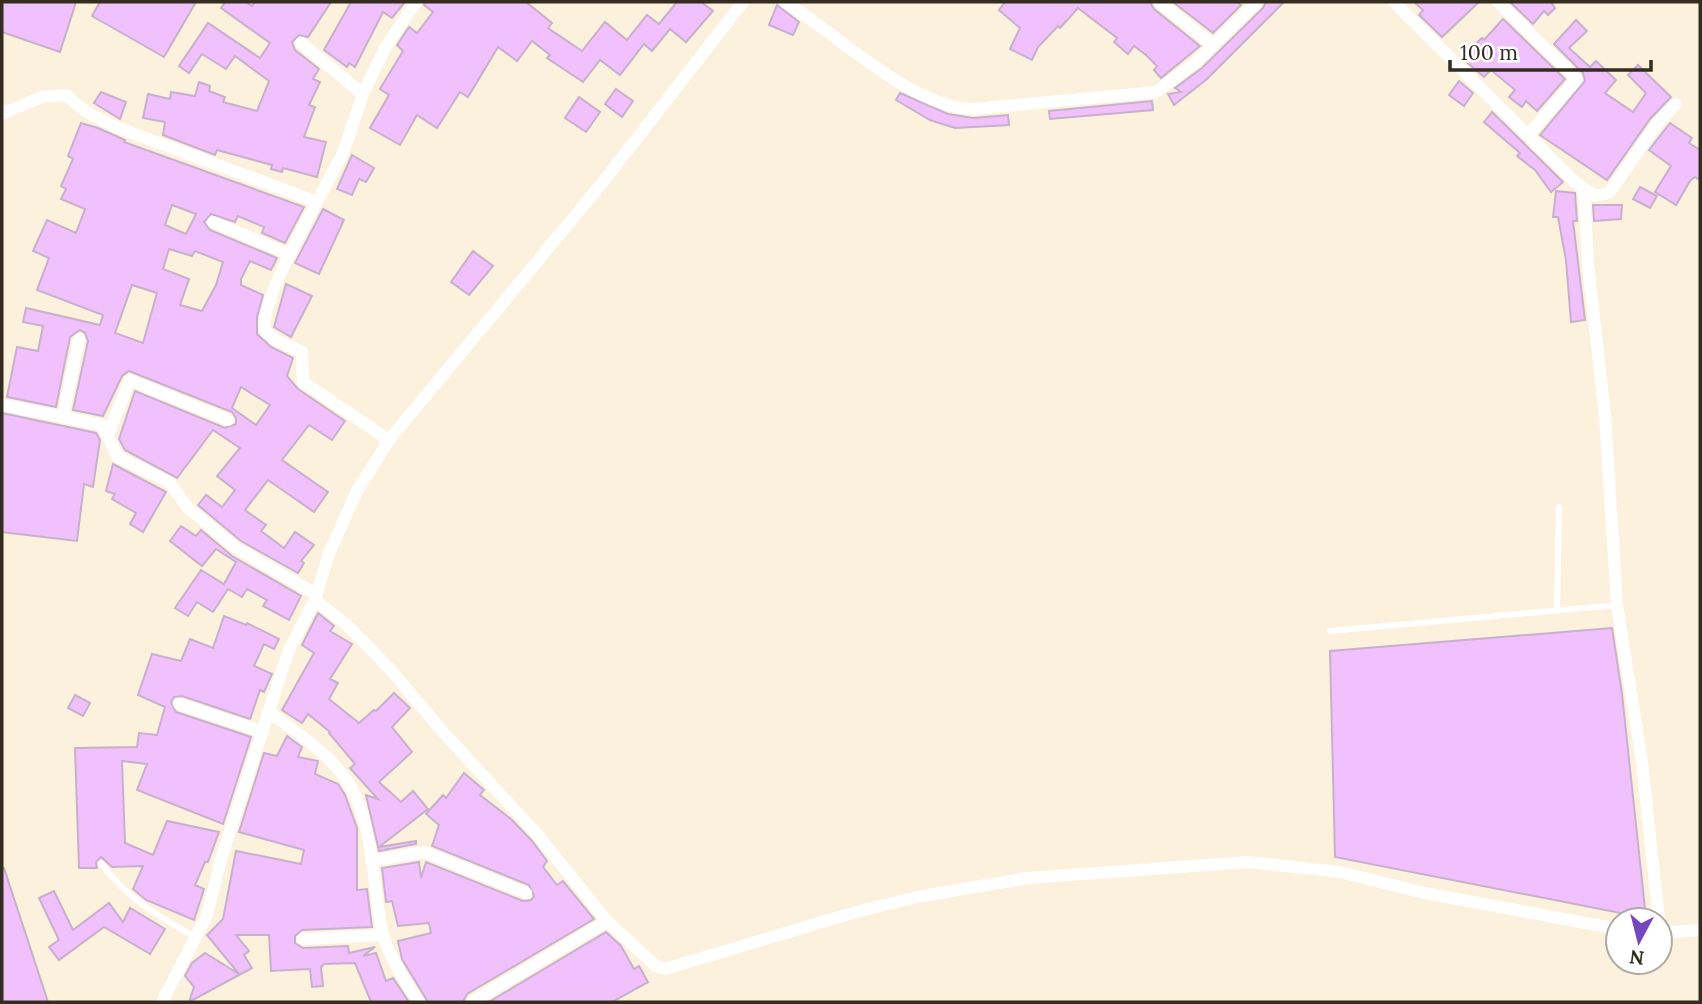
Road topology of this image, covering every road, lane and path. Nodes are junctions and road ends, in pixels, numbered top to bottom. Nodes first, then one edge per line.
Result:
1 (416, 2) edge
2 (743, 2) edge
3 (785, 2) edge
4 (1159, 2) edge
5 (1257, 2) edge
6 (1395, 2) edge
7 (1497, 2) edge
8 (301, 43) dead end
9 (1213, 45) junction
10 (363, 94) junction
11 (1676, 104) dead end
12 (2, 114) edge
13 (1528, 135) junction
14 (1584, 191) junction
15 (317, 202) junction
16 (213, 222) dead end
17 (289, 254) junction
18 (79, 339) dead end
19 (4, 405) dead end
20 (63, 415) junction
21 (229, 420) dead end
22 (108, 435) junction
23 (389, 440) junction
24 (1559, 508) dead end
25 (315, 597) junction
26 (1617, 605) junction
27 (1557, 610) junction
28 (1330, 631) dead end
29 (179, 704) dead end
30 (268, 712) junction
31 (262, 732) junction
32 (371, 861) junction
33 (101, 863) dead end
34 (526, 893) dead end
35 (1657, 906) edge
36 (607, 921) junction
37 (1604, 926) edge
38 (1700, 930) edge
39 (1674, 932) edge
40 (383, 934) junction
41 (197, 937) junction
42 (303, 939) dead end
43 (162, 1002) edge
44 (419, 1002) edge
45 (472, 1002) edge

1 - 10 street
2 - 23 street
3 - 9 street
4 - 9 street
5 - 9 street
6 - 13 street
7 - 13 street
8 - 10 street
10 - 15 street
11 - 14 street
12 - 15 street
13 - 14 street
14 - 26 street
15 - 17 street
16 - 17 street
17 - 23 street
18 - 20 street
19 - 20 street
20 - 22 street
21 - 22 street
22 - 25 street
23 - 25 street
24 - 27 lane
25 - 30 street
25 - 36 street
26 - 27 lane
26 - 35 street
27 - 28 lane
29 - 31 street
30 - 31 street
30 - 32 street
31 - 41 street
32 - 34 street
32 - 40 street
33 - 41 lane
36 - 37 street
36 - 45 street
38 - 39 street
40 - 42 street
40 - 44 street
41 - 43 street

